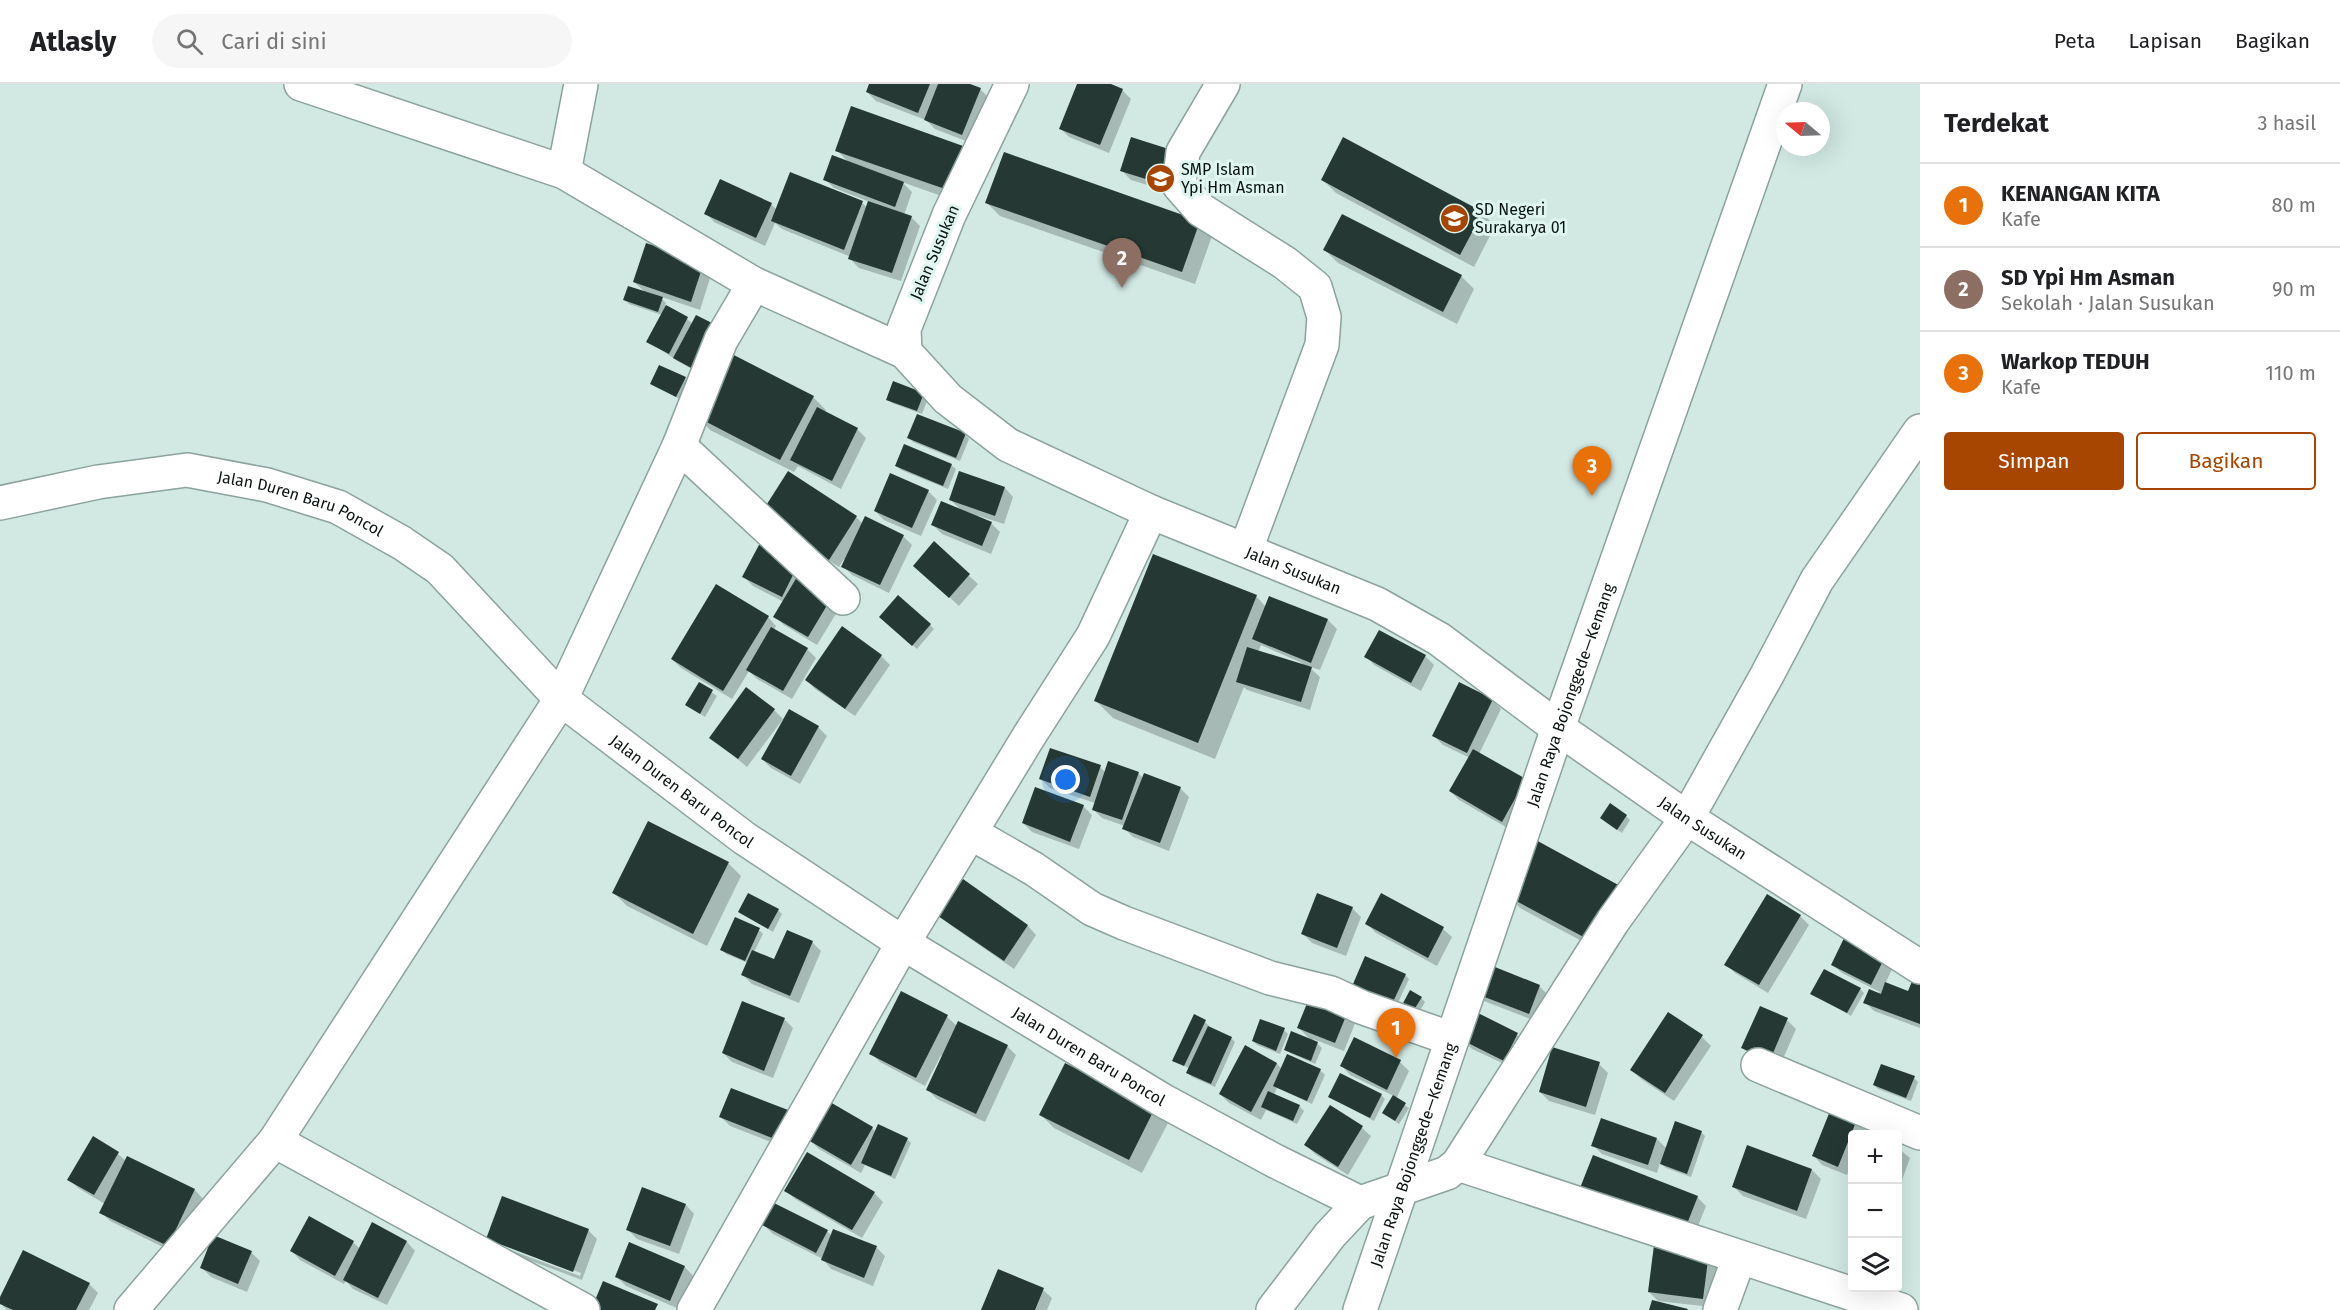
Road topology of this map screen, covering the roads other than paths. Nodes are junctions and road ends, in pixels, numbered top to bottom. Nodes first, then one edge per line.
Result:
1 (301, 84) edge
2 (580, 84) edge
3 (1011, 84) edge
4 (1223, 84) edge
5 (1785, 84) edge
6 (564, 172) junction
7 (754, 284) junction
8 (905, 352) junction
9 (1920, 431) edge
10 (679, 446) junction
11 (0, 503) edge
12 (1152, 512) junction
13 (1246, 549) junction
14 (843, 598) dead end
15 (561, 699) junction
16 (1558, 728) junction
17 (1686, 818) junction
18 (971, 833) junction
19 (903, 943) junction
20 (1920, 967) edge
21 (1452, 1039) junction
22 (1758, 1065) dead end
23 (1920, 1133) edge
24 (275, 1141) junction
25 (1458, 1164) junction
26 (1401, 1189) junction
27 (1360, 1203) junction
28 (1739, 1258) junction
29 (131, 1310) edge
30 (583, 1310) edge
31 (694, 1310) edge
32 (1273, 1310) edge
33 (1360, 1310) edge
34 (1720, 1310) edge
35 (1901, 1310) edge

1 - 6 main road
2 - 6 main road
3 - 8 main road, Jalan Susukan
4 - 13 main road
5 - 16 main road, Jalan Raya Bojonggede—Kemang
6 - 7 main road
7 - 8 main road
7 - 10 main road
8 - 12 main road, Jalan Susukan
9 - 17 main road
10 - 14 main road
10 - 15 main road
11 - 15 main road, Jalan Duren Baru Poncol
12 - 13 main road, Jalan Susukan
12 - 18 main road
13 - 16 main road, Jalan Susukan
15 - 19 main road, Jalan Duren Baru Poncol
15 - 24 main road
16 - 17 main road, Jalan Susukan
16 - 21 main road, Jalan Raya Bojonggede—Kemang
17 - 20 main road, Jalan Susukan
17 - 25 main road
18 - 19 main road
18 - 21 main road
19 - 27 main road, Jalan Duren Baru Poncol
19 - 31 main road
21 - 26 main road, Jalan Raya Bojonggede—Kemang
22 - 23 main road
24 - 29 main road
24 - 30 main road
25 - 26 main road
25 - 28 main road
26 - 27 main road
26 - 33 main road, Jalan Raya Bojonggede—Kemang
27 - 32 main road
28 - 34 main road
28 - 35 main road

